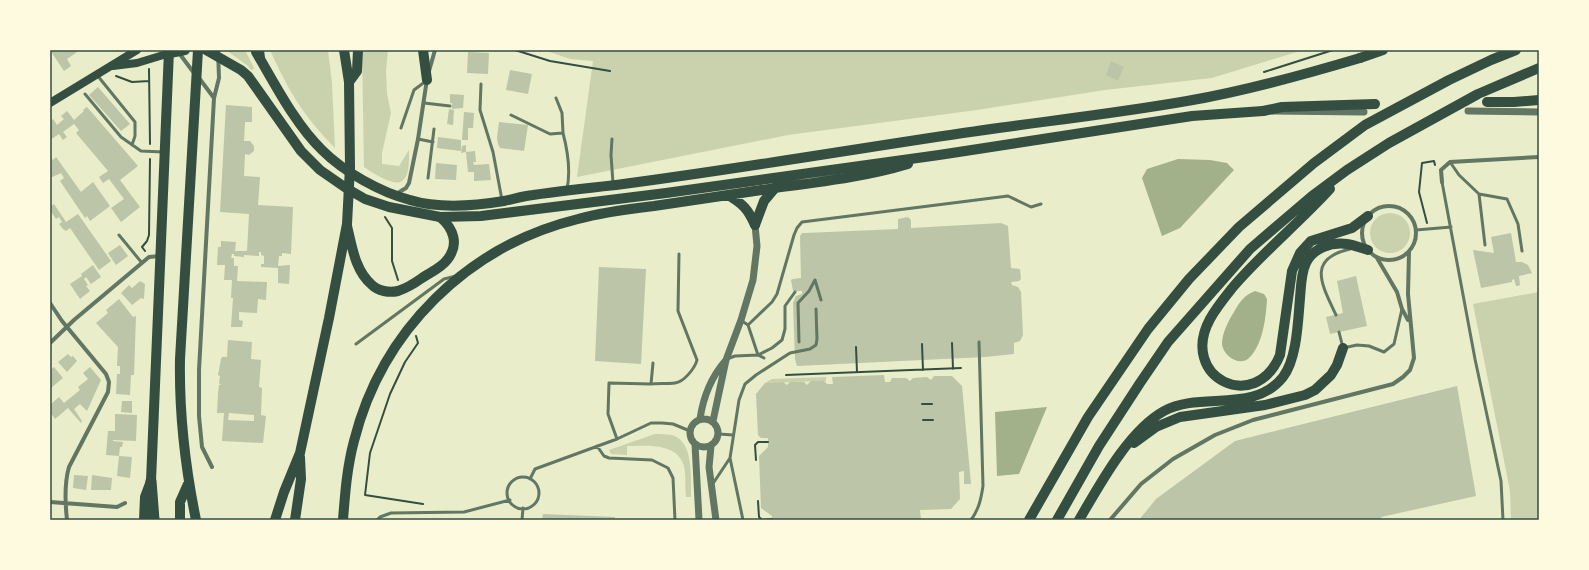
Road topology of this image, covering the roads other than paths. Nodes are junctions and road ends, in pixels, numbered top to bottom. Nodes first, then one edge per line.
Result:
1 (137, 50) edge
2 (198, 50) edge
3 (206, 50) edge
4 (344, 50) edge
5 (358, 50) edge
6 (423, 50) edge
7 (435, 50) edge
8 (1369, 50) edge
9 (1383, 50) edge
10 (1516, 50) edge
11 (176, 51) edge
12 (218, 53) edge
13 (258, 53) edge
14 (1360, 58) junction
15 (1539, 68) edge
16 (104, 71) junction
17 (427, 80) junction
18 (349, 82) junction
19 (481, 84) dead end
20 (86, 94) dead end
21 (214, 98) junction
22 (556, 98) dead end
23 (51, 100) edge
24 (1539, 100) edge
25 (1487, 102) dead end
26 (424, 103) junction
27 (1375, 104) dead end
28 (450, 106) dead end
29 (1264, 111) junction
30 (1468, 111) dead end
31 (1364, 112) dead end
32 (1539, 112) edge
33 (511, 115) dead end
34 (400, 128) dead end
35 (434, 129) dead end
36 (563, 133) junction
37 (418, 139) junction
38 (612, 140) dead end
39 (433, 142) junction
40 (132, 145) junction
41 (165, 152) junction
42 (939, 155) junction
43 (1539, 157) edge
44 (1450, 162) junction
45 (1347, 170) junction
46 (428, 178) dead end
47 (1442, 182) joint
48 (613, 185) junction
49 (775, 188) junction
50 (566, 191) junction
51 (1479, 194) junction
52 (395, 195) junction
53 (728, 195) junction
54 (502, 201) junction
55 (1041, 204) dead end
56 (1368, 216) junction
57 (440, 217) junction
58 (346, 224) junction
59 (755, 225) junction
60 (1451, 227) junction
61 (1416, 230) junction
62 (119, 234) dead end
63 (1485, 245) dead end
64 (1363, 248) junction
65 (1409, 252) junction
66 (1522, 252) dead end
67 (679, 254) dead end
68 (160, 256) junction
69 (1377, 258) junction
70 (142, 263) junction
71 (463, 274) junction
72 (795, 292) dead end
73 (821, 300) dead end
74 (50, 303) edge
75 (816, 309) dead end
76 (1402, 309) junction
77 (1336, 315) dead end
78 (741, 320) junction
79 (1410, 322) junction
80 (748, 326) junction
81 (68, 327) junction
82 (1339, 332) dead end
83 (799, 342) dead end
84 (979, 342) dead end
85 (50, 343) edge
86 (356, 344) dead end
87 (1343, 348) junction
88 (758, 355) junction
89 (764, 358) dead end
90 (726, 360) junction
91 (652, 363) dead end
92 (652, 384) junction
93 (700, 419) junction
94 (713, 421) junction
95 (690, 431) junction
96 (719, 434) junction
97 (733, 435) junction
98 (617, 438) junction
99 (695, 444) junction
100 (597, 446) junction
101 (711, 446) junction
102 (1123, 451) junction
103 (300, 454) junction
104 (730, 458) junction
105 (212, 467) dead end
106 (530, 479) junction
107 (152, 482) junction
108 (188, 484) junction
109 (712, 486) junction
110 (510, 500) junction
111 (50, 502) edge
112 (125, 503) dead end
113 (65, 504) junction
114 (523, 508) junction
115 (67, 520) edge
116 (144, 520) edge
117 (154, 520) edge
118 (180, 520) edge
119 (196, 520) edge
120 (275, 520) edge
121 (295, 520) edge
122 (343, 520) edge
123 (377, 520) edge
124 (522, 520) edge
125 (674, 520) edge
126 (698, 520) edge
127 (716, 520) edge
128 (742, 520) edge
129 (971, 520) edge
130 (1029, 520) edge
131 (1057, 520) edge
132 (1079, 520) edge
133 (1110, 520) edge
134 (1503, 520) edge

1 - 16 main road
2 - 108 main road
3 - 12 main road
4 - 18 main road
5 - 18 main road
6 - 17 main road
7 - 17 street
8 - 14 street
9 - 14 main road
10 - 130 main road
11 - 16 main road
11 - 21 street
11 - 41 main road
12 - 21 street
12 - 57 main road
13 - 52 main road
14 - 48 main road
15 - 45 main road
16 - 23 main road
16 - 40 lane
17 - 26 street
17 - 34 lane
18 - 58 main road
19 - 54 lane
20 - 40 lane
21 - 105 street
22 - 36 lane
24 - 25 main road
26 - 28 lane
26 - 37 street
27 - 29 main road
29 - 31 street
29 - 42 main road
30 - 32 street
33 - 36 lane
35 - 39 lane
36 - 50 lane
37 - 39 lane
37 - 52 street
38 - 48 lane
39 - 46 lane
40 - 41 lane
41 - 68 main road
42 - 49 main road
42 - 57 main road
43 - 44 street
44 - 47 street
44 - 51 lane
45 - 56 main road
45 - 131 main road
47 - 60 lane
48 - 50 main road
49 - 53 main road
49 - 59 main road
50 - 54 main road
51 - 63 lane
51 - 66 lane
52 - 54 main road
53 - 59 main road
53 - 71 main road
55 - 80 lane
56 - 61 street
56 - 64 street
57 - 58 main road
58 - 103 main road
59 - 78 street
60 - 61 lane
60 - 134 lane
61 - 65 street
62 - 70 lane
64 - 69 street
64 - 77 lane
64 - 102 main road
65 - 69 street
65 - 79 street
67 - 92 lane
68 - 70 street
68 - 107 main road
69 - 76 street
70 - 81 street
71 - 86 lane
71 - 122 main road
72 - 88 lane
73 - 83 lane
74 - 81 street
75 - 97 lane
76 - 79 street
76 - 87 lane
78 - 80 lane
78 - 90 street
79 - 133 street
80 - 88 lane
81 - 85 street
81 - 113 street
82 - 87 lane
84 - 129 lane
87 - 102 main road
88 - 89 lane
88 - 90 lane
90 - 93 street
90 - 94 street
91 - 92 lane
92 - 98 lane
93 - 94 street
93 - 95 street
94 - 96 street
95 - 98 lane
95 - 99 street
96 - 97 lane
96 - 101 street
97 - 104 lane
98 - 100 lane
99 - 101 street
99 - 126 street
100 - 106 lane
100 - 125 lane
101 - 109 street
102 - 132 main road
103 - 120 main road
103 - 121 main road
104 - 109 lane
104 - 128 lane
106 - 110 lane
106 - 114 lane
107 - 116 main road
107 - 117 highway
108 - 118 main road
108 - 119 main road
109 - 127 street
110 - 114 lane
110 - 123 lane
111 - 113 street
112 - 113 street
113 - 115 street
114 - 124 lane

